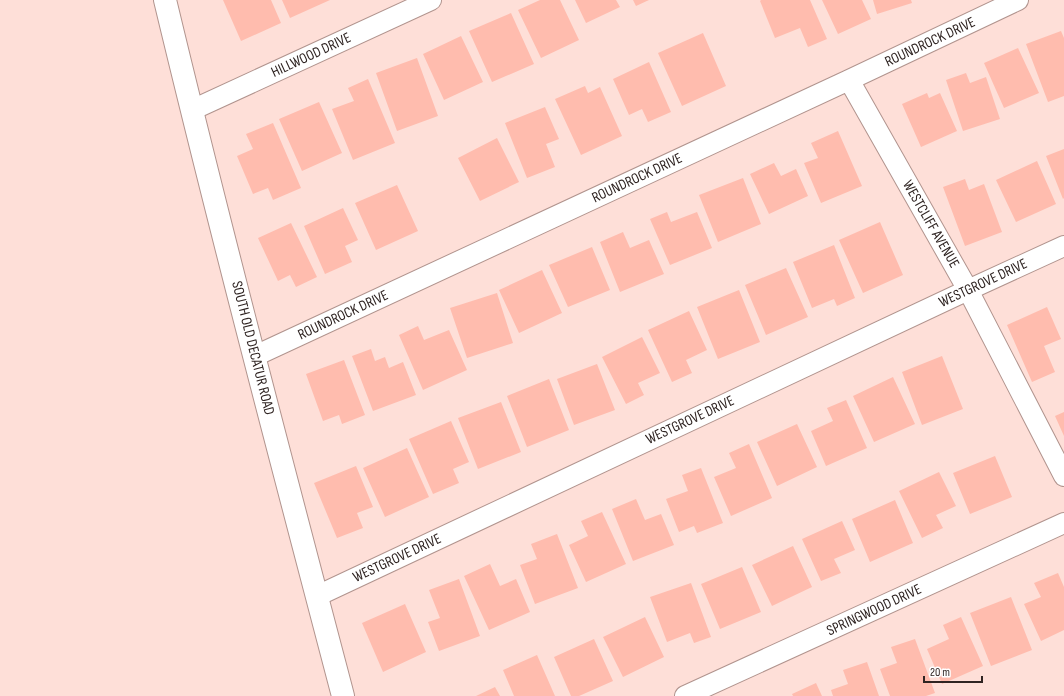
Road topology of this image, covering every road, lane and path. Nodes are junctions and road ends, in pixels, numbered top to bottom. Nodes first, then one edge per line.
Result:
1 (165, 0) edge
2 (431, 0) edge
3 (1018, 0) edge
4 (849, 80) junction
5 (192, 110) junction
6 (1064, 246) edge
7 (968, 290) junction
8 (254, 356) junction
9 (1064, 476) edge
10 (1064, 523) edge
11 (317, 596) junction
12 (343, 696) edge
13 (685, 696) edge

1 - 5 street, SOUTH OLD DECATUR ROAD
2 - 5 street, HILLWOOD DRIVE
3 - 4 street, ROUNDROCK DRIVE
4 - 7 street, WESTCLIFF AVENUE
4 - 8 street, ROUNDROCK DRIVE
5 - 8 street, SOUTH OLD DECATUR ROAD
6 - 7 street, WESTGROVE DRIVE
7 - 9 street, WESTCLIFF AVENUE
7 - 11 street, WESTGROVE DRIVE
8 - 11 street, SOUTH OLD DECATUR ROAD
10 - 13 street, SPRINGWOOD DRIVE
11 - 12 street, SOUTH OLD DECATUR ROAD

